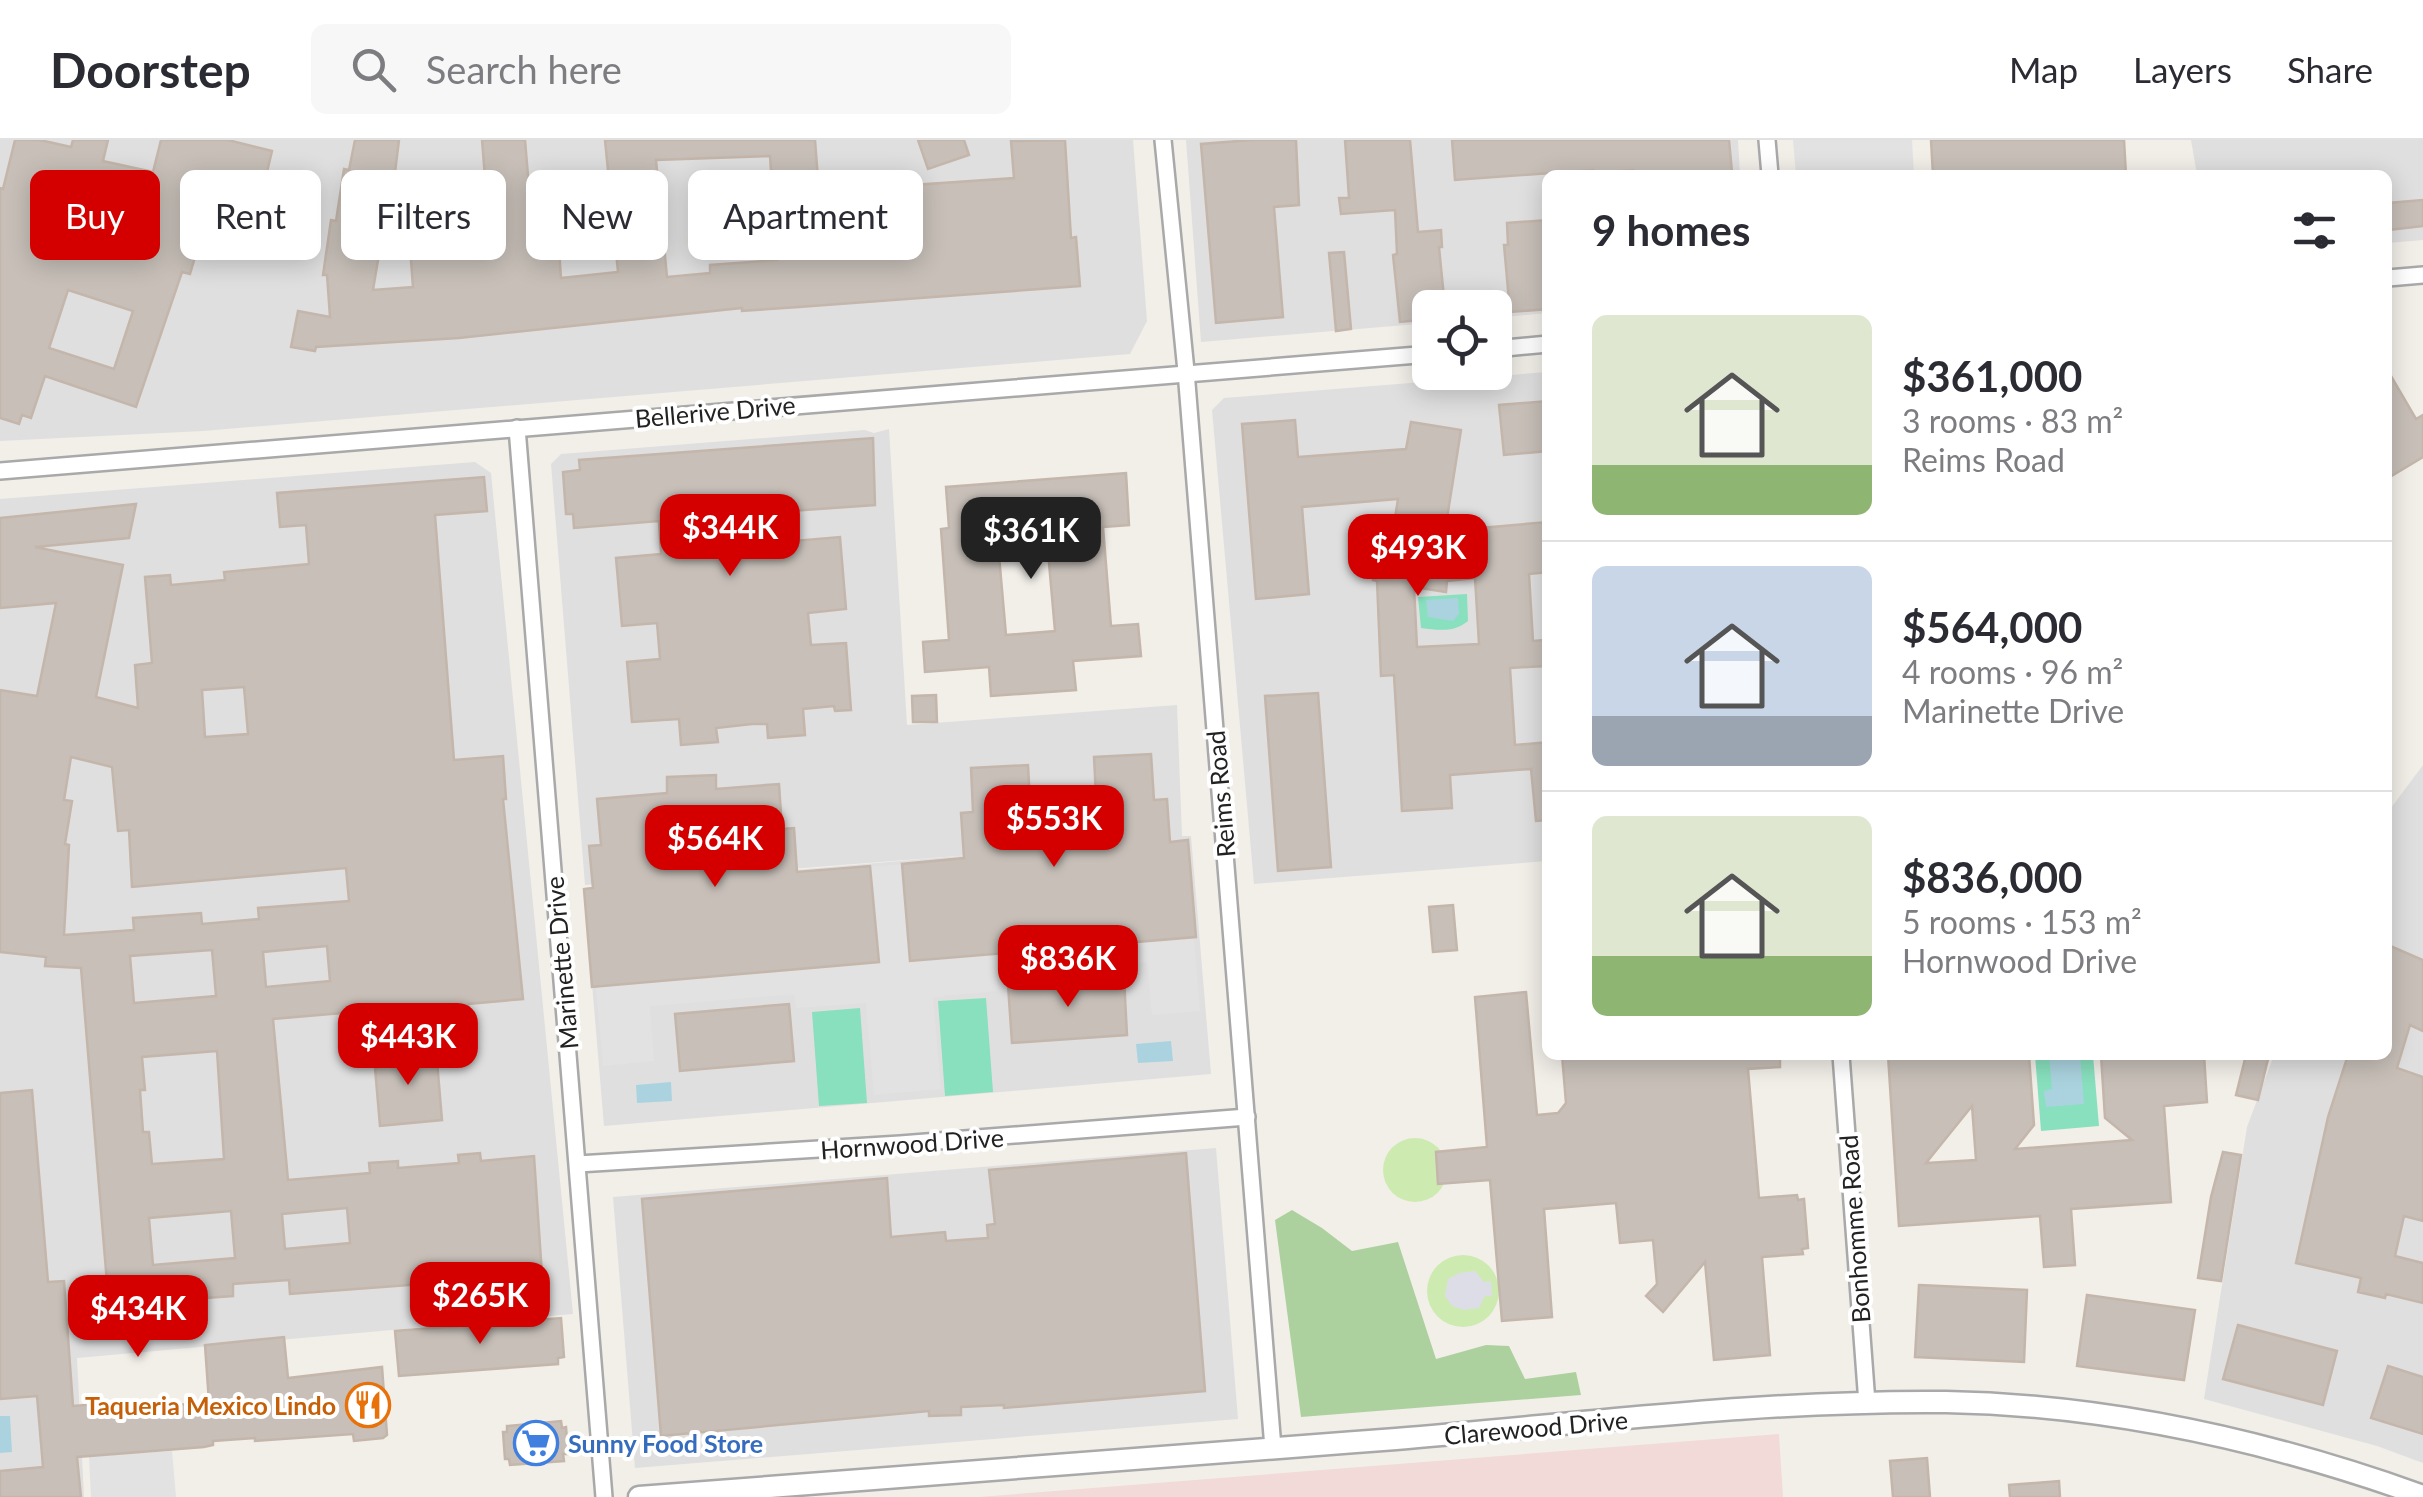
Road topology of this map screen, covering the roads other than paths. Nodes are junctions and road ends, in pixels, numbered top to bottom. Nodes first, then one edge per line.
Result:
1 (1163, 140) edge
2 (1767, 140) edge
3 (1770, 170) edge
4 (2423, 275) edge
5 (2392, 278) edge
6 (1542, 345) edge
7 (1512, 347) edge
8 (1412, 355) edge
9 (1186, 372) junction
10 (517, 428) junction
11 (0, 471) edge
12 (1841, 1060) edge
13 (1247, 1117) junction
14 (578, 1164) junction
15 (1867, 1404) junction
16 (1274, 1448) junction
17 (2423, 1496) edge
18 (604, 1497) edge
19 (639, 1497) edge

1 - 9 street, Reims Road
2 - 3 street
4 - 5 street
6 - 7 street
8 - 9 street, Bellerive Drive
9 - 10 street, Bellerive Drive
9 - 13 street, Reims Road
10 - 11 street, Bellerive Drive
10 - 14 street, Marinette Drive
12 - 15 street, Bonhomme Road
13 - 14 street, Hornwood Drive
13 - 16 street, Reims Road
14 - 18 street, Marinette Drive
15 - 16 street, Clarewood Drive
15 - 17 street, Clarewood Drive
16 - 19 street, Clarewood Drive

